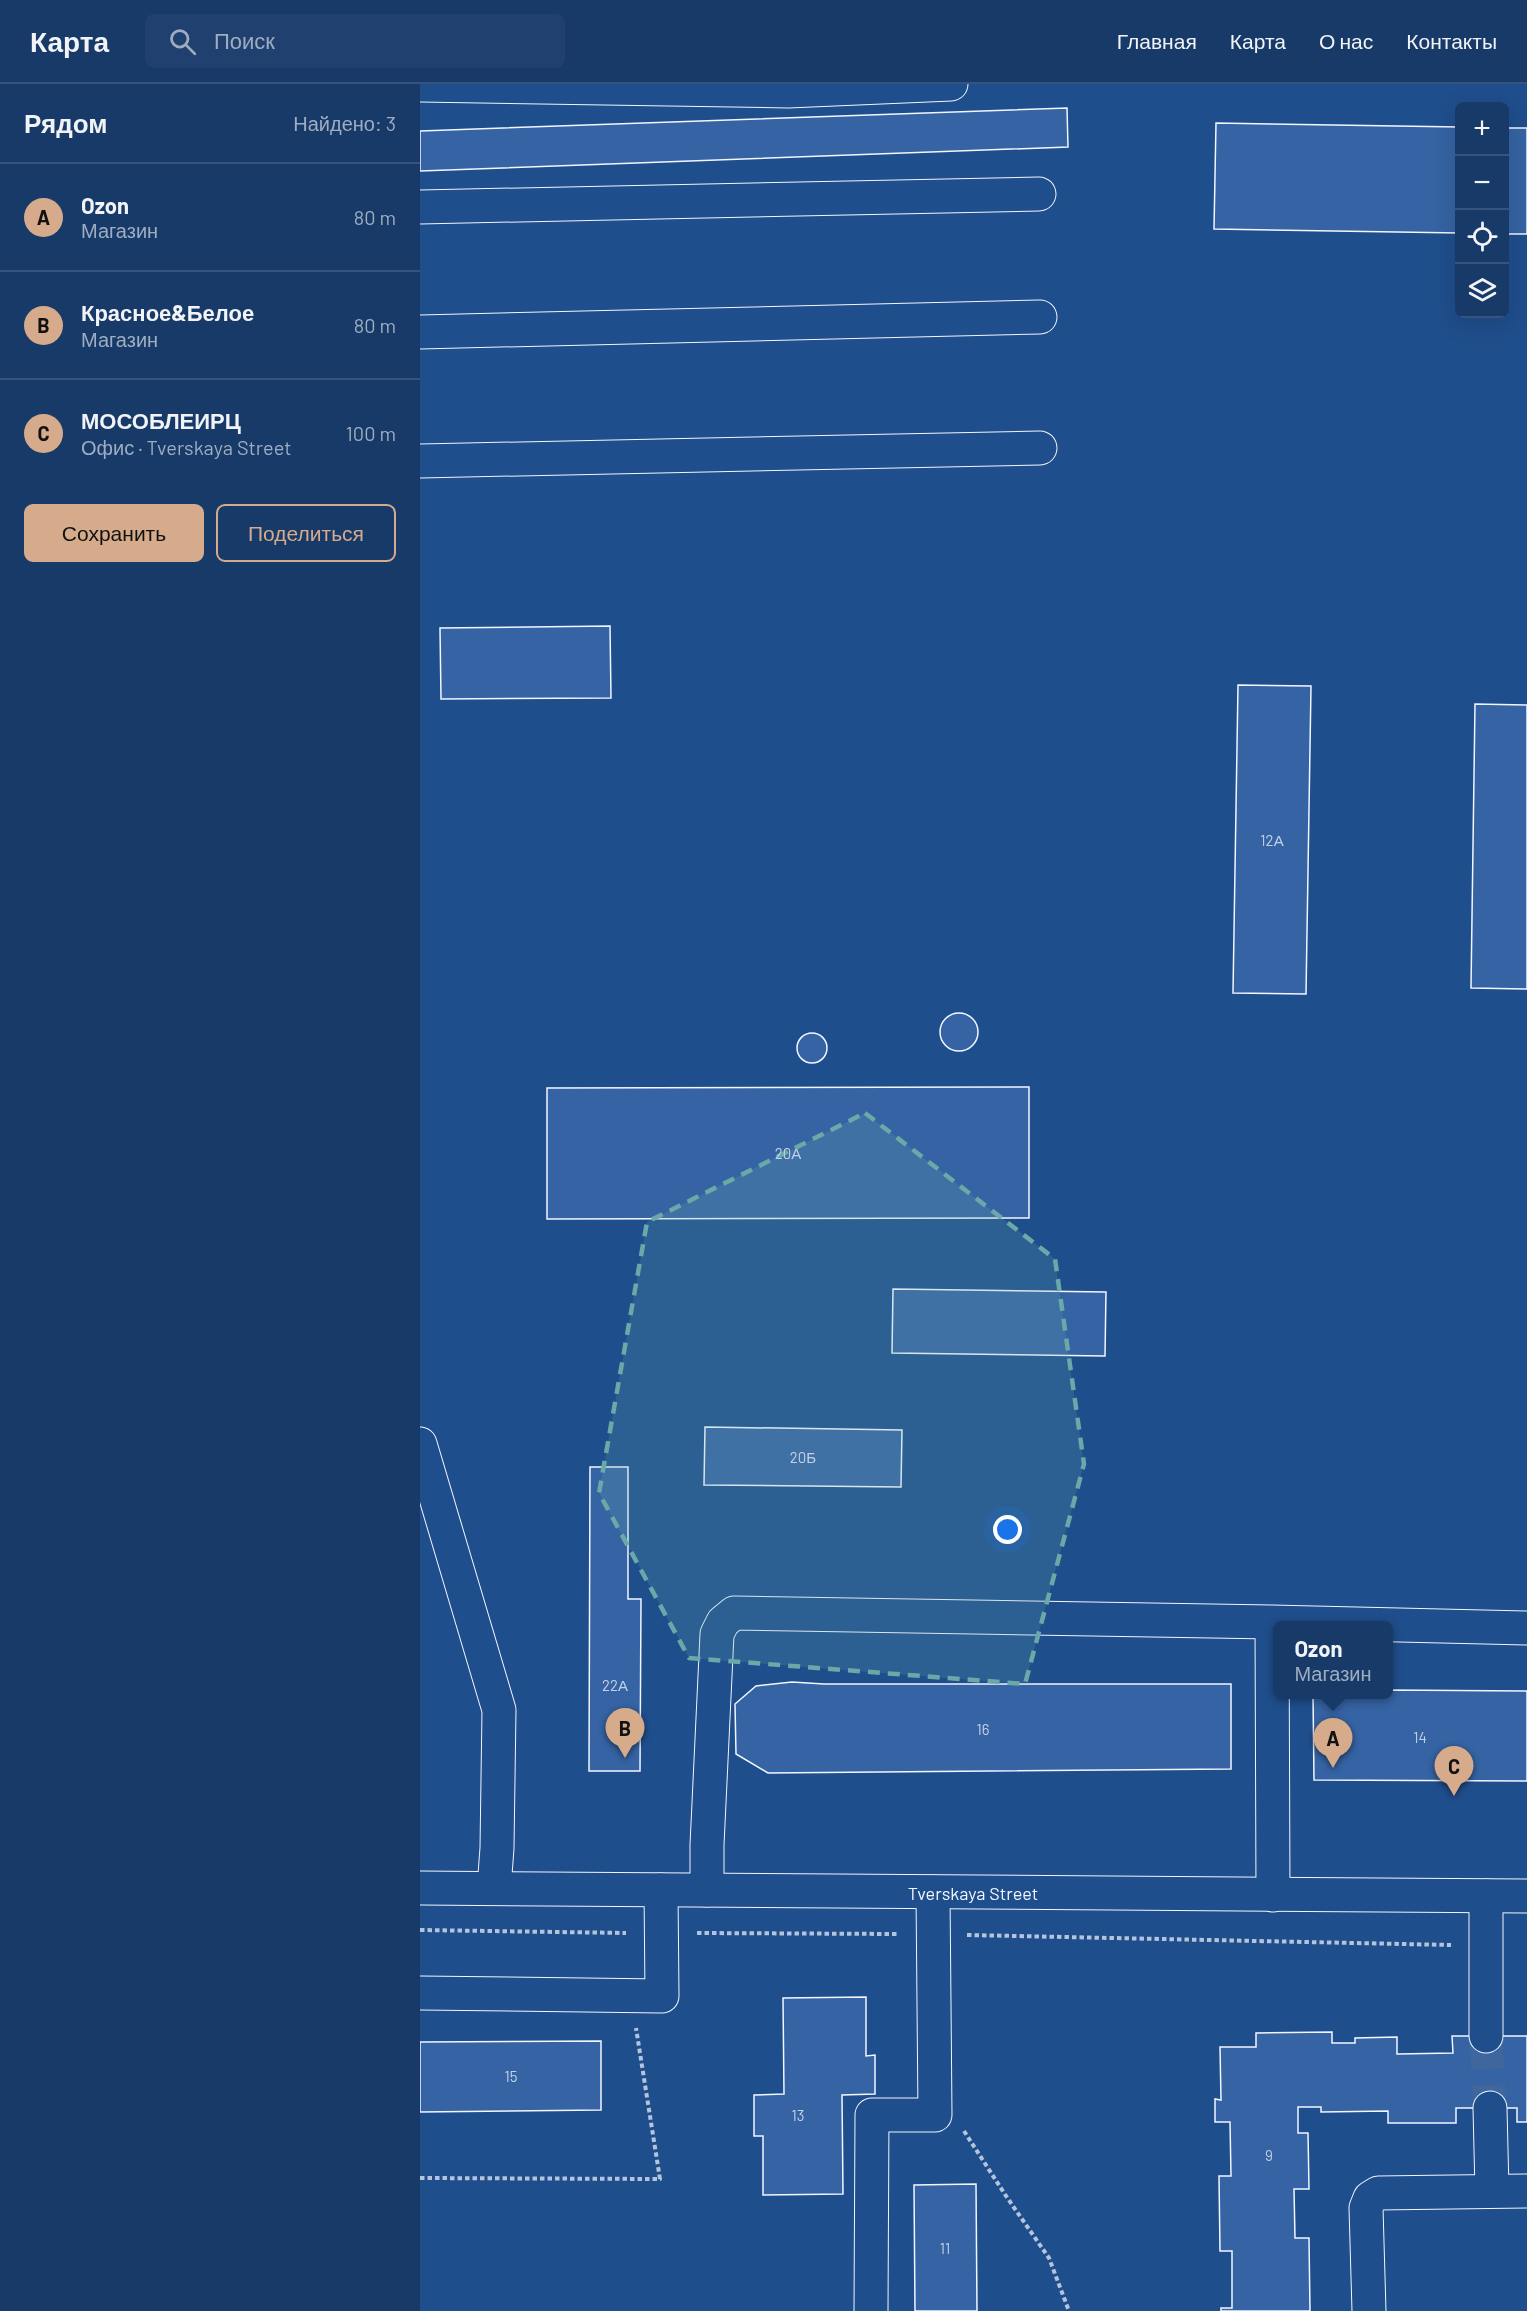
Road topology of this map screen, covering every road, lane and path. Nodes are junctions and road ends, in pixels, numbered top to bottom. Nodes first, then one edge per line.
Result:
1 (951, 84) edge
2 (420, 85) edge
3 (509, 85) edge
4 (633, 86) edge
5 (873, 86) edge
6 (751, 87) edge
7 (1039, 194) dead end
8 (420, 207) edge
9 (1040, 317) dead end
10 (420, 332) edge
11 (1040, 448) dead end
12 (420, 461) edge
13 (420, 1444) edge
14 (1272, 1622) joint
15 (1393, 1625) edge
16 (1527, 1628) edge
17 (420, 1888) edge
18 (494, 1888) junction
19 (661, 1890) junction
20 (708, 1890) junction
21 (933, 1892) junction
22 (1273, 1895) junction
23 (1486, 1896) junction
24 (1527, 1896) edge
25 (420, 1930) edge
26 (662, 1933) junction
27 (933, 1934) junction
28 (1486, 1946) junction
29 (420, 1993) edge
30 (631, 1996) junction
31 (1486, 2036) tunnel mouth
32 (934, 2084) junction
33 (1490, 2108) tunnel mouth
34 (420, 2178) edge
35 (1492, 2191) junction
36 (1527, 2191) edge
37 (871, 2311) edge
38 (1069, 2311) edge
39 (1369, 2311) edge

1 - 5 main road
2 - 3 main road
3 - 4 main road
4 - 6 main road
5 - 6 main road
7 - 8 main road
9 - 10 main road
11 - 12 main road
13 - 18 main road
14 - 20 main road
14 - 22 main road
15 - 16 main road
17 - 18 main road, Tverskaya Street
18 - 19 main road, Tverskaya Street
19 - 20 main road, Tverskaya Street
19 - 26 main road
20 - 21 main road, Tverskaya Street
21 - 22 main road, Tverskaya Street
21 - 27 main road
22 - 23 main road, Tverskaya Street
23 - 24 main road, Tverskaya Street
23 - 28 main road
25 - 26 path
26 - 27 path
26 - 30 main road
27 - 28 path
27 - 32 main road
28 - 31 main road
29 - 30 main road
30 - 34 path
32 - 37 main road
32 - 38 path
33 - 35 main road
35 - 36 main road
35 - 39 main road

